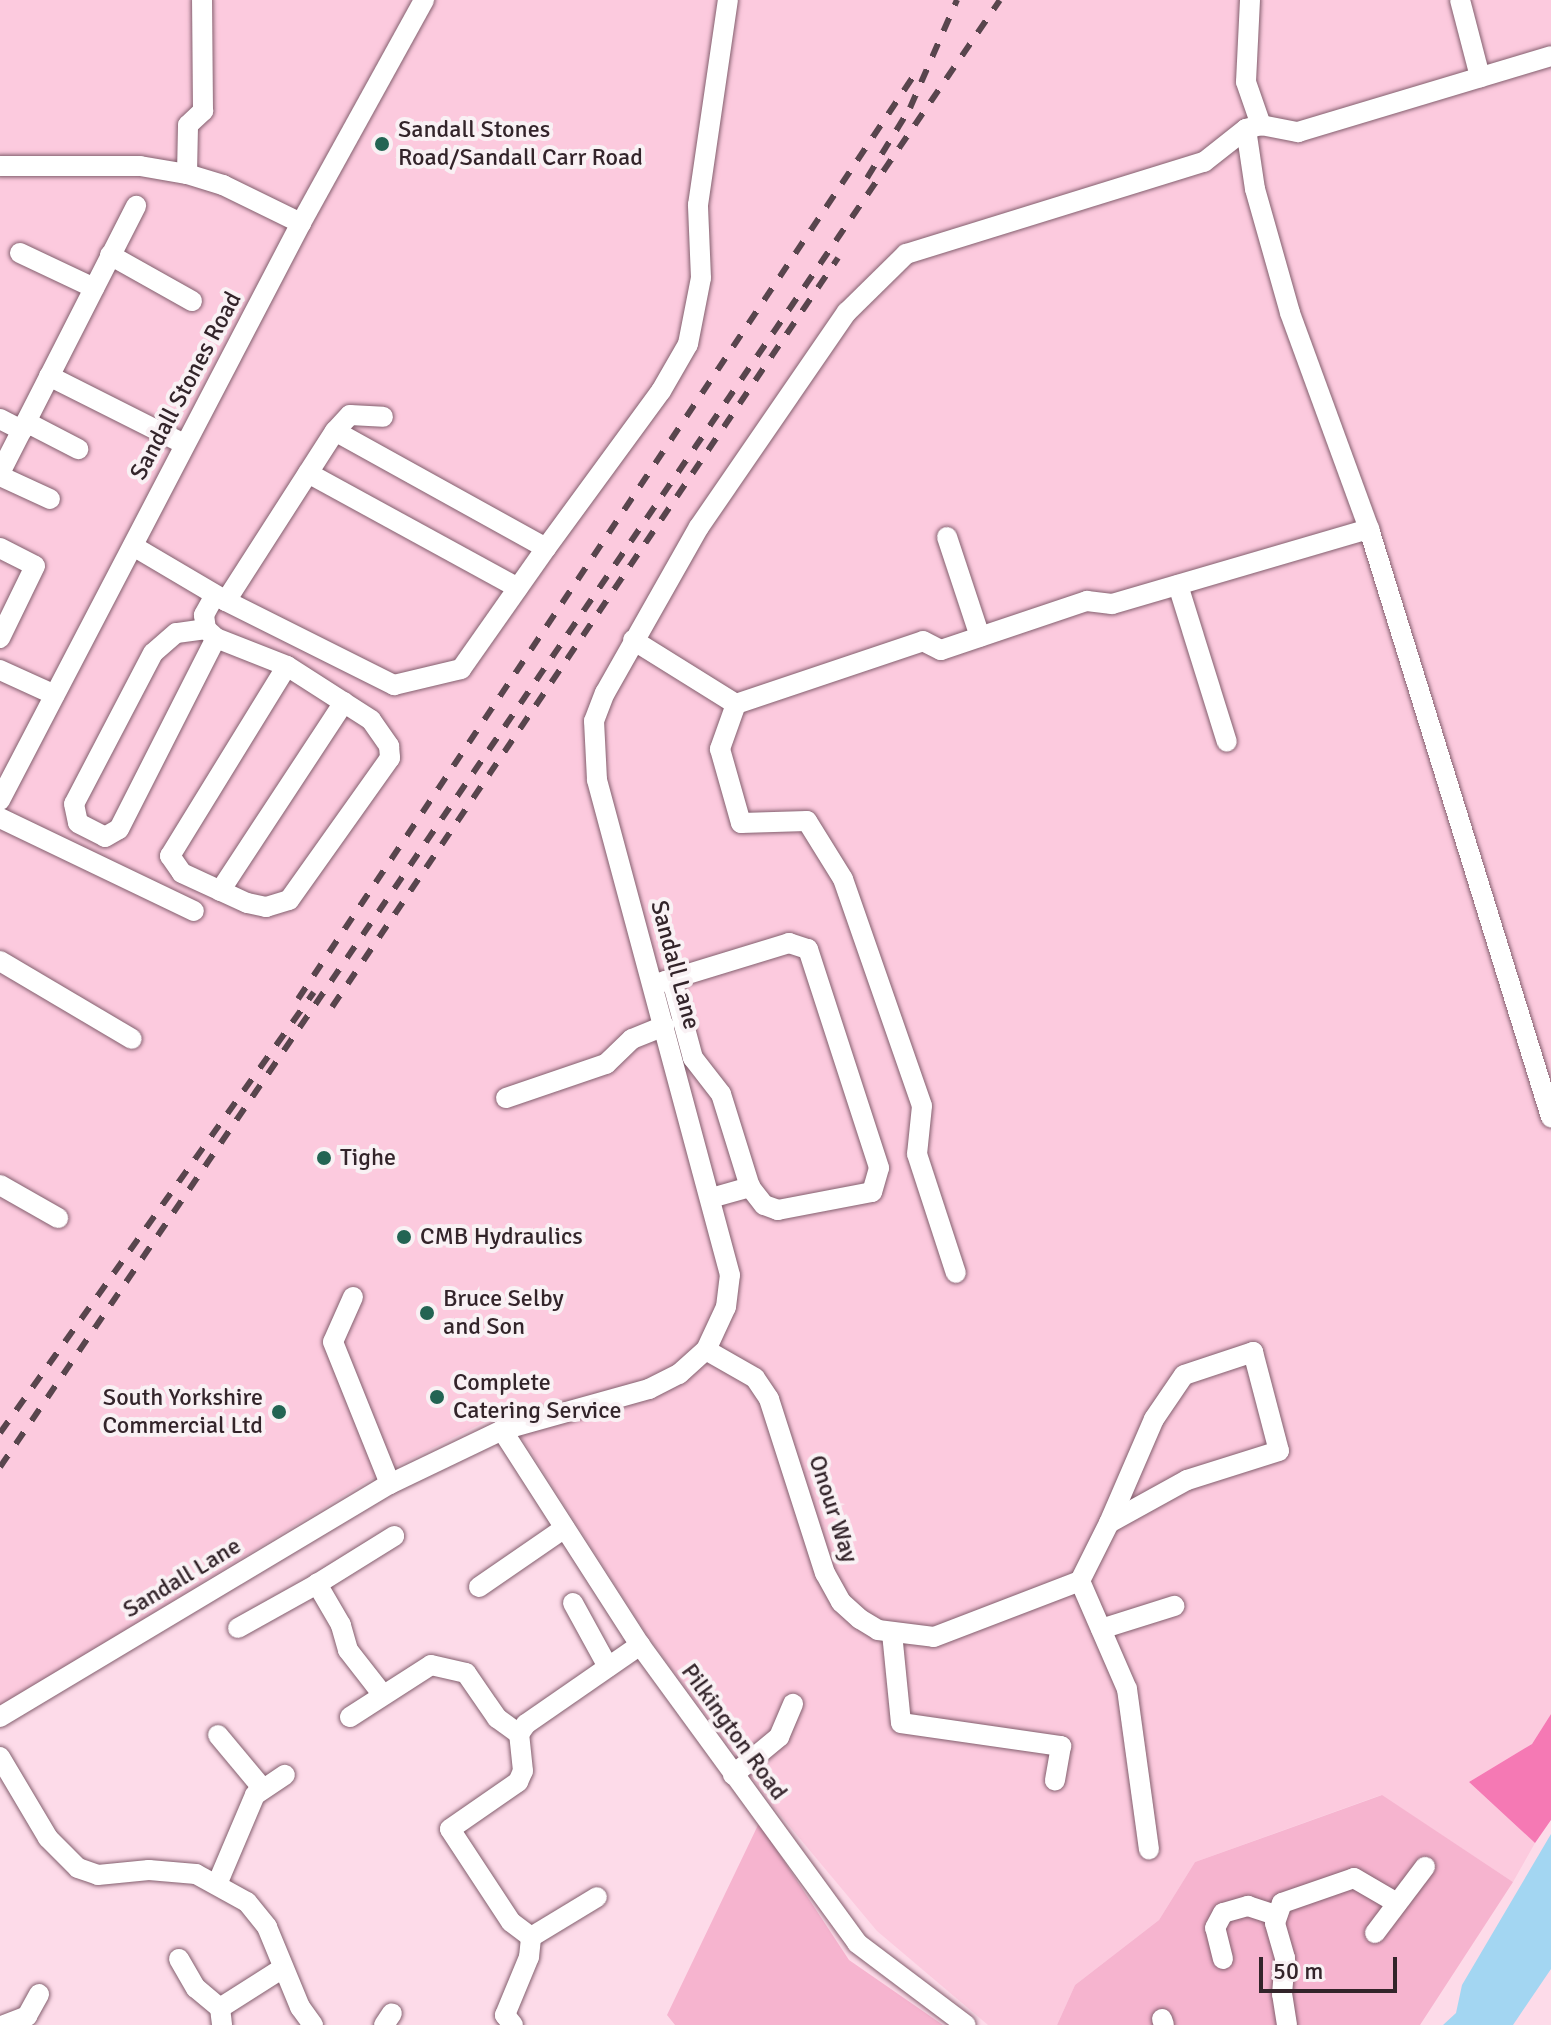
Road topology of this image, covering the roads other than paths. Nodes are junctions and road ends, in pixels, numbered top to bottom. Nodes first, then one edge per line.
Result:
1 (202, 0) edge
2 (424, 0) edge
3 (728, 0) edge
4 (1250, 0) edge
5 (1460, 0) edge
6 (1551, 56) edge
7 (1480, 77) junction
8 (1254, 127) junction
9 (0, 166) edge
10 (187, 174) junction
11 (136, 206) dead end
12 (301, 223) junction
13 (20, 253) dead end
14 (110, 255) junction
15 (94, 288) junction
16 (192, 301) dead end
17 (49, 376) junction
18 (383, 417) dead end
19 (0, 419) edge
20 (24, 426) junction
21 (335, 431) junction
22 (184, 444) junction
23 (78, 449) dead end
24 (308, 473) junction
25 (0, 475) edge
26 (50, 499) dead end
27 (1369, 529) junction
28 (947, 537) dead end
29 (133, 546) junction
30 (0, 548) edge
31 (546, 548) junction
32 (1178, 585) junction
33 (518, 588) junction
34 (220, 598) junction
35 (211, 634) junction
36 (980, 637) junction
37 (0, 638) edge
38 (633, 640) junction
39 (287, 666) junction
40 (0, 670) edge
41 (55, 695) junction
42 (344, 702) junction
43 (736, 704) junction
44 (1227, 742) dead end
45 (0, 800) edge
46 (0, 818) edge
47 (220, 891) junction
48 (194, 911) dead end
49 (0, 961) edge
50 (662, 982) junction
51 (664, 1026) junction
52 (132, 1039) dead end
53 (506, 1098) dead end
54 (1551, 1117) edge
55 (0, 1185) edge
56 (750, 1187) junction
57 (711, 1198) junction
58 (58, 1218) dead end
59 (956, 1273) dead end
60 (353, 1297) dead end
61 (706, 1350) junction
62 (502, 1430) junction
63 (390, 1484) junction
64 (1109, 1523) junction
65 (565, 1528) junction
66 (394, 1536) dead end
67 (1080, 1581) junction
68 (317, 1584) junction
69 (479, 1587) dead end
70 (573, 1603) dead end
71 (1174, 1606) dead end
72 (238, 1628) dead end
73 (1101, 1629) junction
74 (892, 1633) junction
75 (640, 1645) junction
76 (608, 1667) junction
77 (383, 1695) junction
78 (793, 1704) dead end
79 (0, 1717) edge
80 (350, 1717) dead end
81 (519, 1734) junction
82 (218, 1735) dead end
83 (0, 1757) edge
84 (285, 1775) dead end
85 (733, 1775) junction
86 (1055, 1780) dead end
87 (263, 1789) junction
88 (1149, 1850) dead end
89 (1425, 1867) dead end
90 (218, 1882) junction
91 (597, 1897) dead end
92 (1397, 1903) junction
93 (1275, 1915) junction
94 (1375, 1933) dead end
95 (531, 1937) junction
96 (179, 1959) dead end
97 (1223, 1959) dead end
98 (283, 1968) junction
99 (39, 1994) dead end
100 (221, 2017) edge
101 (943, 2018) edge
102 (4, 2025) edge
103 (313, 2025) edge
104 (513, 2025) edge
105 (966, 2025) edge
106 (1287, 2025) edge

1 - 10 street
2 - 12 street, Sandall Stones Road
3 - 31 street
4 - 8 street
5 - 7 street
6 - 7 street
7 - 8 street
8 - 27 street
8 - 38 street, Sandall Lane
9 - 10 street
10 - 12 street
11 - 14 street
12 - 22 street, Sandall Stones Road
13 - 15 street
14 - 15 street
14 - 16 street
15 - 17 street
17 - 20 street
17 - 22 street
18 - 21 street
19 - 20 street
20 - 23 street
20 - 25 street
21 - 24 street
21 - 31 street
22 - 29 street, Sandall Stones Road
24 - 33 street
24 - 34 street
25 - 26 street
27 - 32 street
27 - 54 street
28 - 36 street
29 - 34 street
29 - 41 street, Sandall Stones Road
30 - 37 street
31 - 33 street
32 - 36 street
32 - 44 street
33 - 34 street
34 - 35 street
35 - 35 street
35 - 39 street
36 - 43 street
38 - 43 street
38 - 50 street, Sandall Lane
39 - 42 street
39 - 47 street
40 - 41 street
41 - 45 street, Sandall Stones Road
42 - 47 street
42 - 47 street
43 - 59 street
46 - 48 street
49 - 52 street
50 - 51 street, Sandall Lane
50 - 56 street
50 - 56 street
51 - 53 street
51 - 57 street, Sandall Lane
55 - 58 street
56 - 57 street
57 - 61 street, Sandall Lane
60 - 63 street
61 - 62 street, Sandall Lane
61 - 74 street, Onour Way
62 - 63 street, Sandall Lane
62 - 65 street, Pilkington Road
63 - 79 street, Sandall Lane
64 - 64 street
64 - 67 street
65 - 69 street
65 - 75 street, Pilkington Road
66 - 68 street
67 - 73 street
67 - 74 street, Onour Way
68 - 72 street
68 - 77 street
70 - 76 street
71 - 73 street
73 - 88 street
74 - 86 street
75 - 76 street
75 - 85 street, Pilkington Road
76 - 81 street
77 - 80 street
77 - 81 street
78 - 85 street
81 - 95 street
82 - 87 street
83 - 90 street
84 - 87 street
85 - 101 street, Pilkington Road
87 - 90 street
89 - 92 street
90 - 98 street
91 - 95 street
92 - 93 street
92 - 94 street
93 - 97 street
93 - 106 street
95 - 104 street
96 - 100 street
98 - 100 street
98 - 103 street
99 - 102 street
101 - 105 street, Pilkington Road

